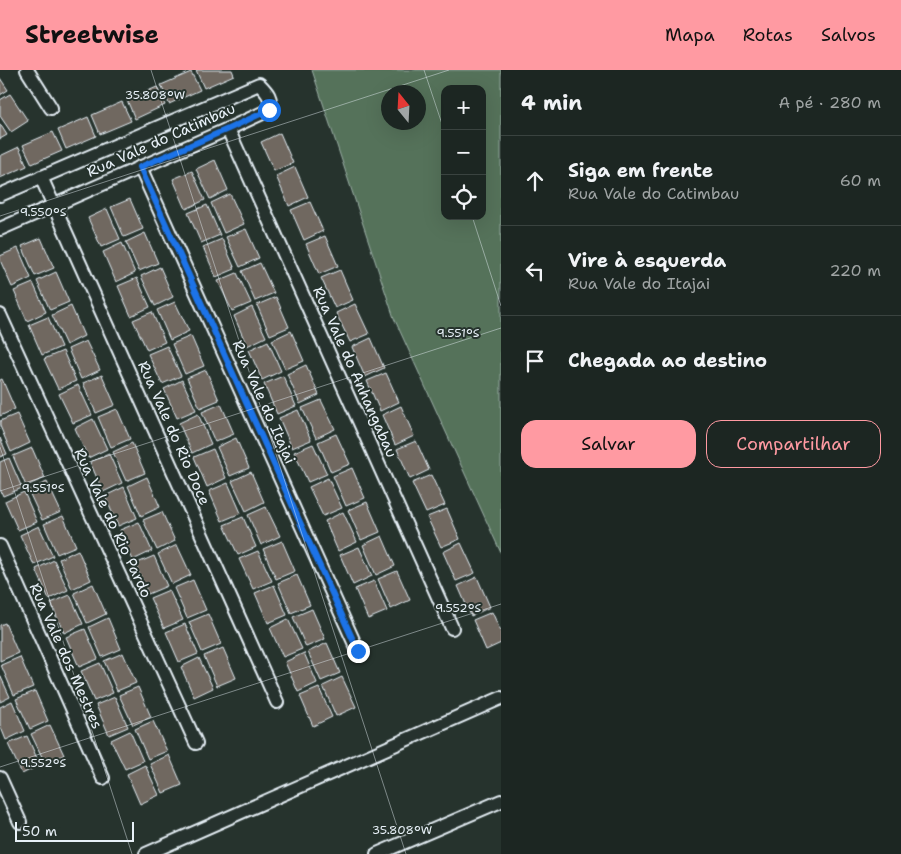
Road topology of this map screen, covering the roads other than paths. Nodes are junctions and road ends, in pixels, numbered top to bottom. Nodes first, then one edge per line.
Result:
1 (27, 70) edge
2 (52, 108) dead end
3 (228, 129) junction
4 (140, 167) junction
5 (41, 177) junction
6 (0, 195) edge
7 (54, 205) junction
8 (0, 229) edge
9 (0, 316) edge
10 (0, 546) edge
11 (452, 628) dead end
12 (358, 651) dead end
13 (501, 698) edge
14 (277, 702) dead end
15 (196, 743) dead end
16 (0, 778) edge
17 (103, 778) dead end
18 (501, 800) edge
19 (20, 822) dead end
20 (146, 854) edge
21 (377, 854) edge

1 - 2 street
3 - 4 street, Rua Vale do Catimbau
3 - 5 street, Rua Vale do Catimbau
3 - 11 street, Rua Vale do Anhangabau
4 - 7 street, Rua Vale do Catimbau
4 - 12 street, Rua Vale do Itajai
5 - 6 street, Rua Vale do Catimbau
5 - 7 street, Rua Vale do Rio Doce
7 - 8 street, Rua Vale do Catimbau
7 - 14 street, Rua Vale do Rio Doce
9 - 15 street, Rua Vale do Rio Pardo
10 - 17 street, Rua Vale dos Mestres
13 - 20 street
16 - 19 street
18 - 21 street

